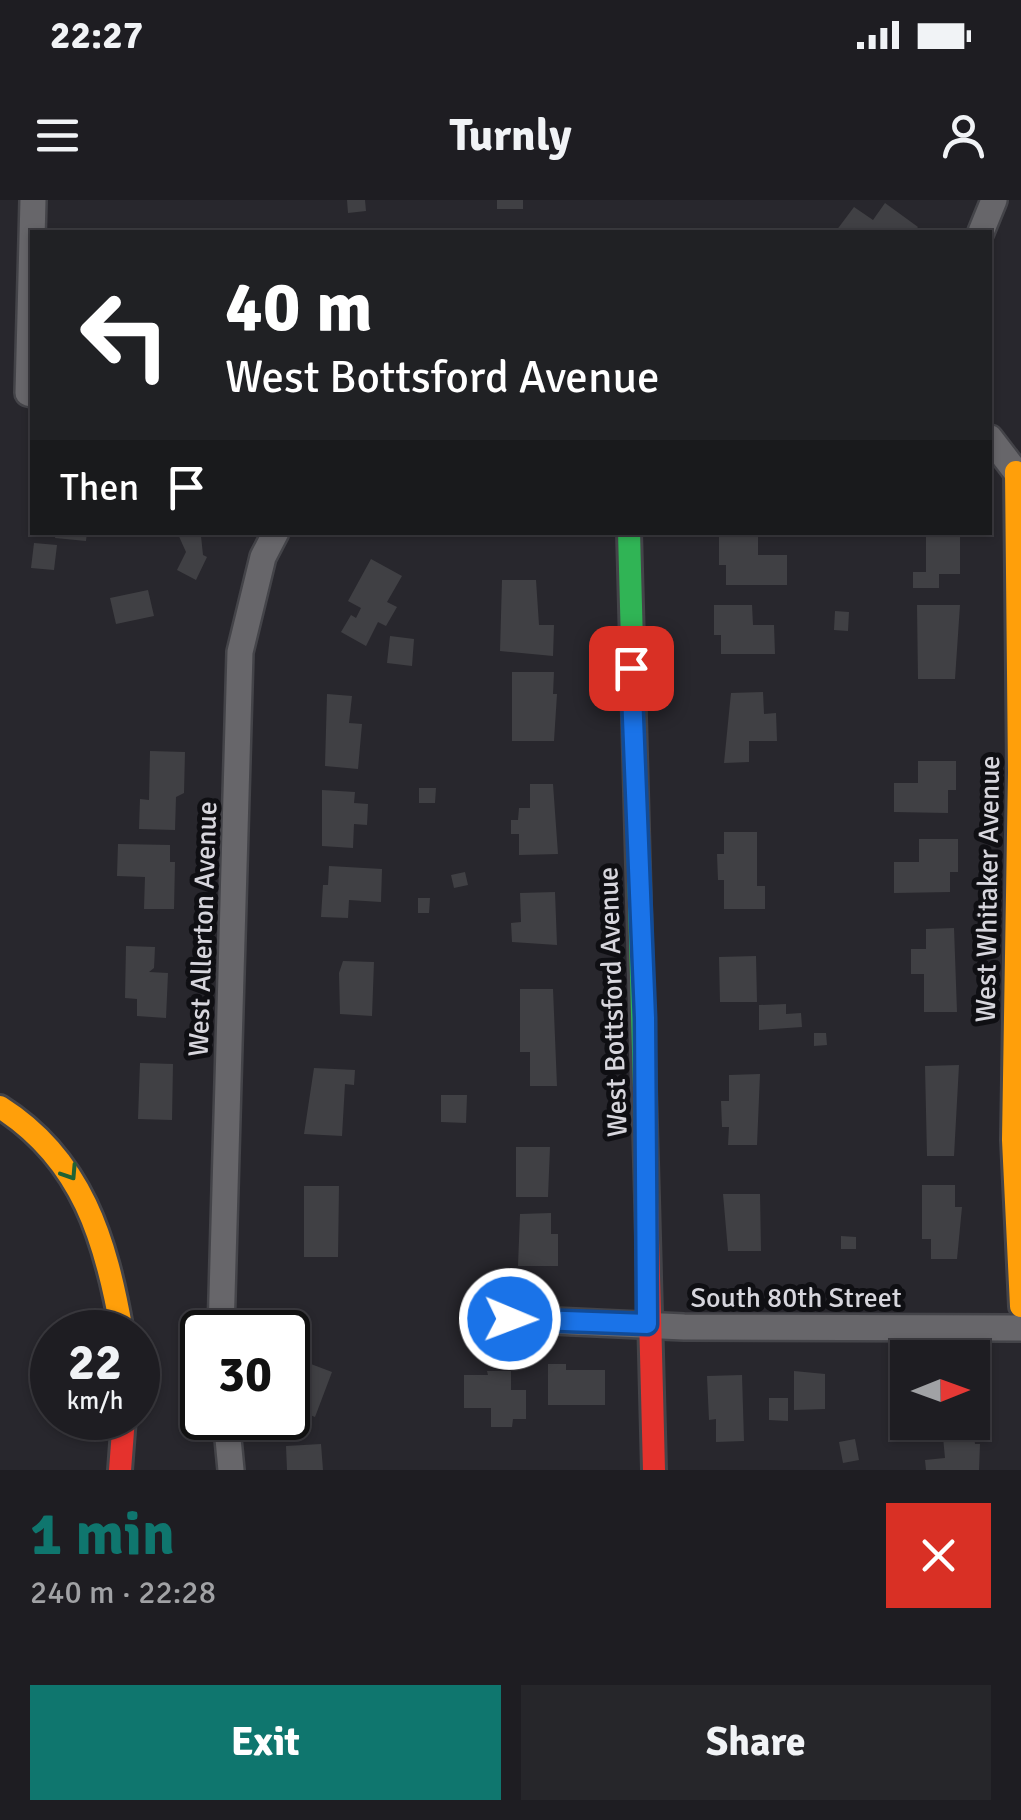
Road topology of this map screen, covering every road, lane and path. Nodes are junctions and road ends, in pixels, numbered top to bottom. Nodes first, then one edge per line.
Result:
1 (33, 200) edge
2 (994, 200) edge
3 (33, 230) edge
4 (982, 230) edge
5 (992, 440) edge
6 (1018, 472) edge
7 (274, 535) edge
8 (629, 535) edge
9 (0, 1107) edge
10 (1021, 1306) edge
11 (118, 1310) edge
12 (222, 1310) edge
13 (510, 1319) dead end
14 (647, 1324) junction
15 (1021, 1328) edge
16 (122, 1440) edge
17 (229, 1440) edge
18 (120, 1470) edge
19 (232, 1470) edge
20 (654, 1470) edge

1 - 3 street
2 - 4 street
5 - 6 street
6 - 10 main road, West Whitaker Avenue
7 - 12 street, West Allerton Avenue
8 - 14 main road, West Bottsford Avenue
9 -> 11 main road
13 - 14 street, South 80th Street
14 - 15 street, South 80th Street
14 - 20 main road, West Bottsford Avenue
16 - 18 main road
17 - 19 street

